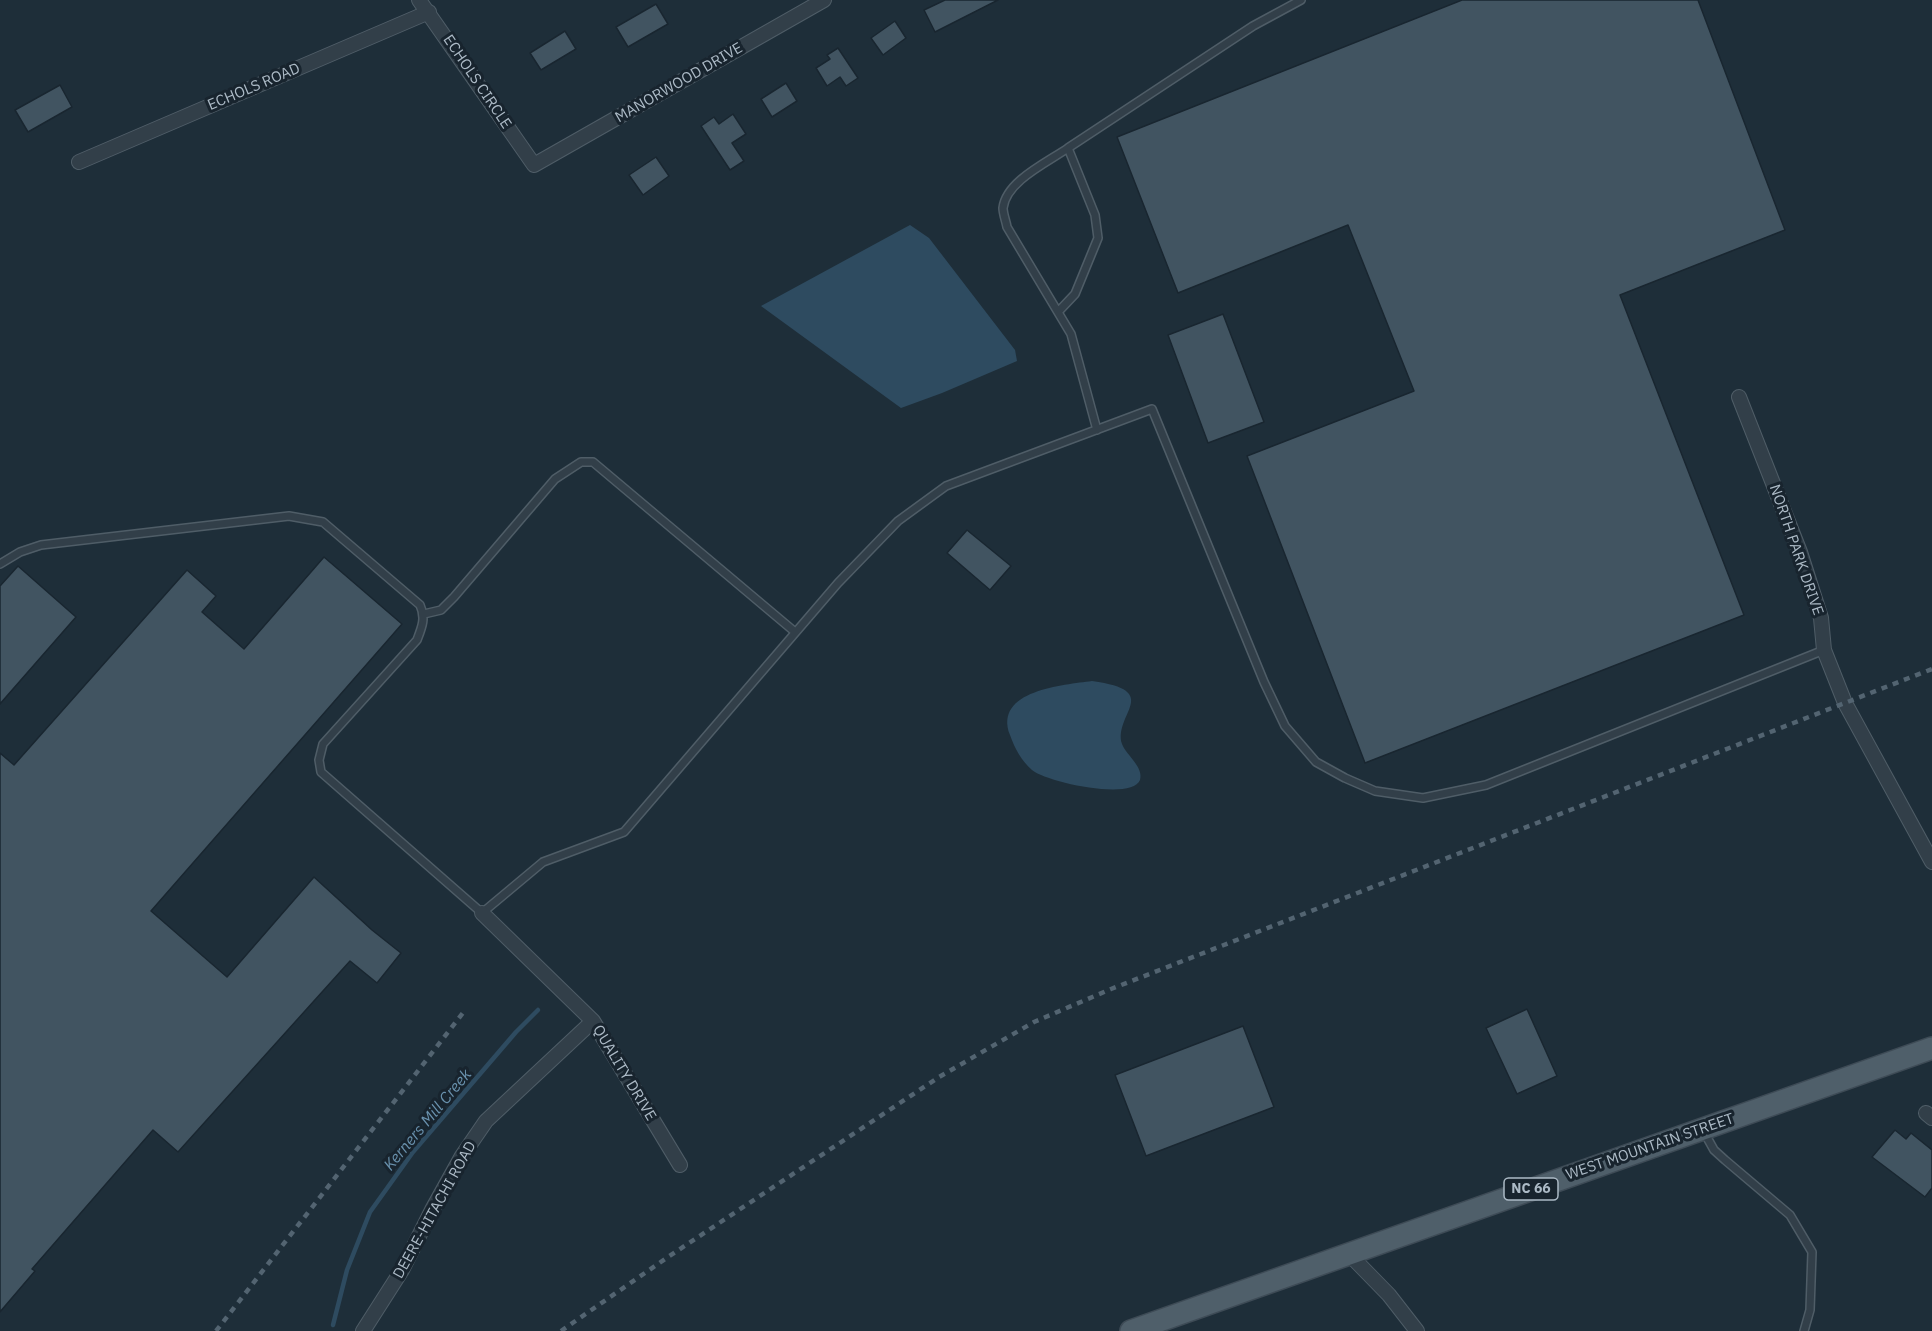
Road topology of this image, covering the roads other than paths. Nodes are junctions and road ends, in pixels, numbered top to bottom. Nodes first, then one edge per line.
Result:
1 (419, 0) edge
2 (824, 0) edge
3 (1301, 0) edge
4 (429, 12) junction
5 (1068, 148) junction
6 (79, 162) dead end
7 (534, 165) joint
8 (1058, 312) junction
9 (1739, 397) dead end
10 (1097, 430) junction
11 (0, 564) edge
12 (424, 614) junction
13 (795, 632) junction
14 (1824, 650) junction
15 (1932, 862) edge
16 (482, 913) junction
17 (593, 1021) junction
18 (1932, 1048) edge
19 (1703, 1129) junction
20 (680, 1165) dead end
21 (1348, 1253) junction
22 (363, 1331) edge
23 (1131, 1331) edge
24 (1417, 1331) edge
25 (1803, 1331) edge

1 - 4 street, ECHOLS CIRCLE
2 - 7 street, MANORWOOD DRIVE
3 - 5 lane
4 - 6 street, ECHOLS ROAD
4 - 7 street, ECHOLS CIRCLE
5 - 8 lane
5 - 8 lane
8 - 10 lane
9 - 14 street, NORTH PARK DRIVE
10 - 13 lane
10 - 14 lane
11 - 12 lane
12 - 13 lane
12 - 16 lane
13 - 16 lane
14 - 15 street, NORTH PARK DRIVE
16 - 17 street, QUALITY DRIVE
17 - 20 street, QUALITY DRIVE
17 - 22 street, DEERE-HITACHI ROAD
18 - 19 main road, WEST MOUNTAIN STREET / NC 66
19 - 21 main road, WEST MOUNTAIN STREET / NC 66
19 - 25 lane
21 - 23 main road, WEST MOUNTAIN STREET / NC 66
21 - 24 street

